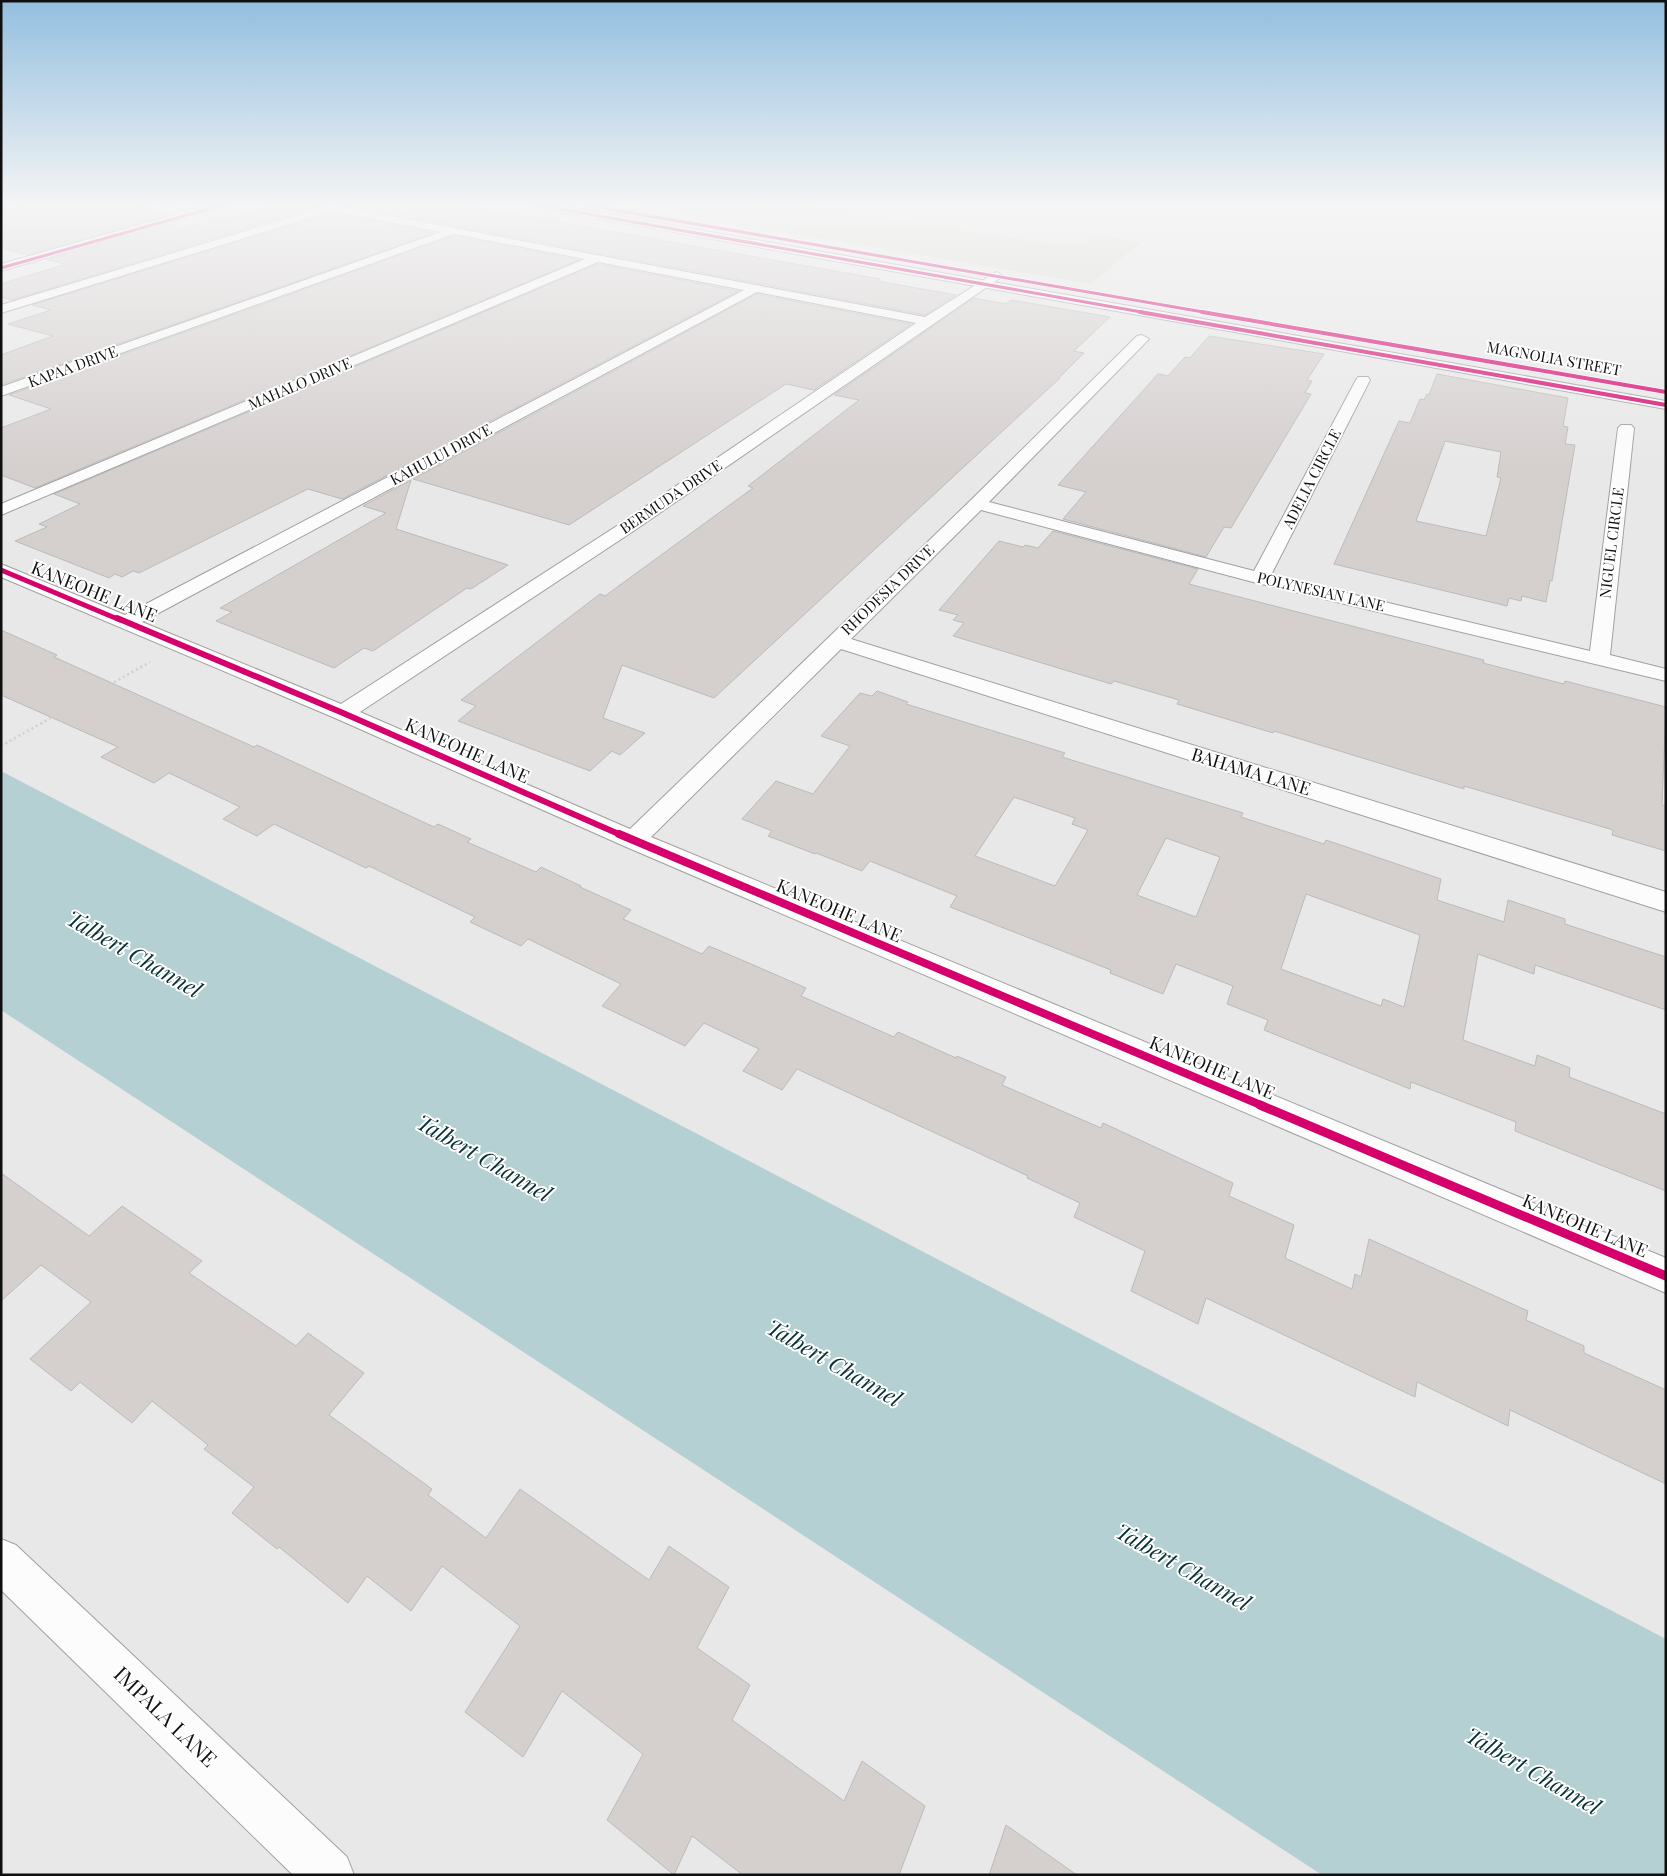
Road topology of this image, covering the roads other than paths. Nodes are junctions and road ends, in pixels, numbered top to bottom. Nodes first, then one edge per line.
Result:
1 (58, 292) edge
2 (284, 292) edge
3 (519, 292) edge
4 (749, 292) edge
5 (774, 292) edge
6 (972, 292) edge
7 (1052, 292) edge
8 (1060, 292) edge
9 (1, 309) edge
10 (926, 321) junction
11 (1142, 339) dead end
12 (1363, 380) dead end
13 (1, 392) edge
14 (1666, 392) edge
15 (1666, 405) edge
16 (1626, 428) dead end
17 (977, 504) junction
18 (1, 510) edge
19 (1, 570) edge
20 (1260, 578) junction
21 (126, 622) junction
22 (836, 641) junction
23 (1599, 658) junction
24 (1666, 675) edge
25 (343, 713) junction
26 (633, 840) junction
27 (1666, 902) edge
28 (1666, 1276) edge
29 (1, 1560) edge
30 (329, 1875) edge

1 - 9 street
2 - 13 street, KAPAA DRIVE
3 - 18 street, MAHALO DRIVE
4 - 21 street, KAHULUI DRIVE
5 - 10 street
6 - 10 street, BERMUDA DRIVE
7 - 15 street, MAGNOLIA STREET
8 - 14 street, MAGNOLIA STREET
10 - 25 street, BERMUDA DRIVE
11 - 17 street, RHODESIA DRIVE
12 - 20 street, ADELIA CIRCLE
16 - 23 street, NIGUEL CIRCLE
17 - 20 street, POLYNESIAN LANE
17 - 22 street, RHODESIA DRIVE
19 - 21 street, KANEOHE LANE
20 - 23 street, POLYNESIAN LANE
21 - 25 street, KANEOHE LANE
22 - 26 street, RHODESIA DRIVE
22 - 27 street, BAHAMA LANE
23 - 24 street, POLYNESIAN LANE
25 - 26 street, KANEOHE LANE
26 - 28 street, KANEOHE LANE
29 - 30 street, IMPALA LANE

